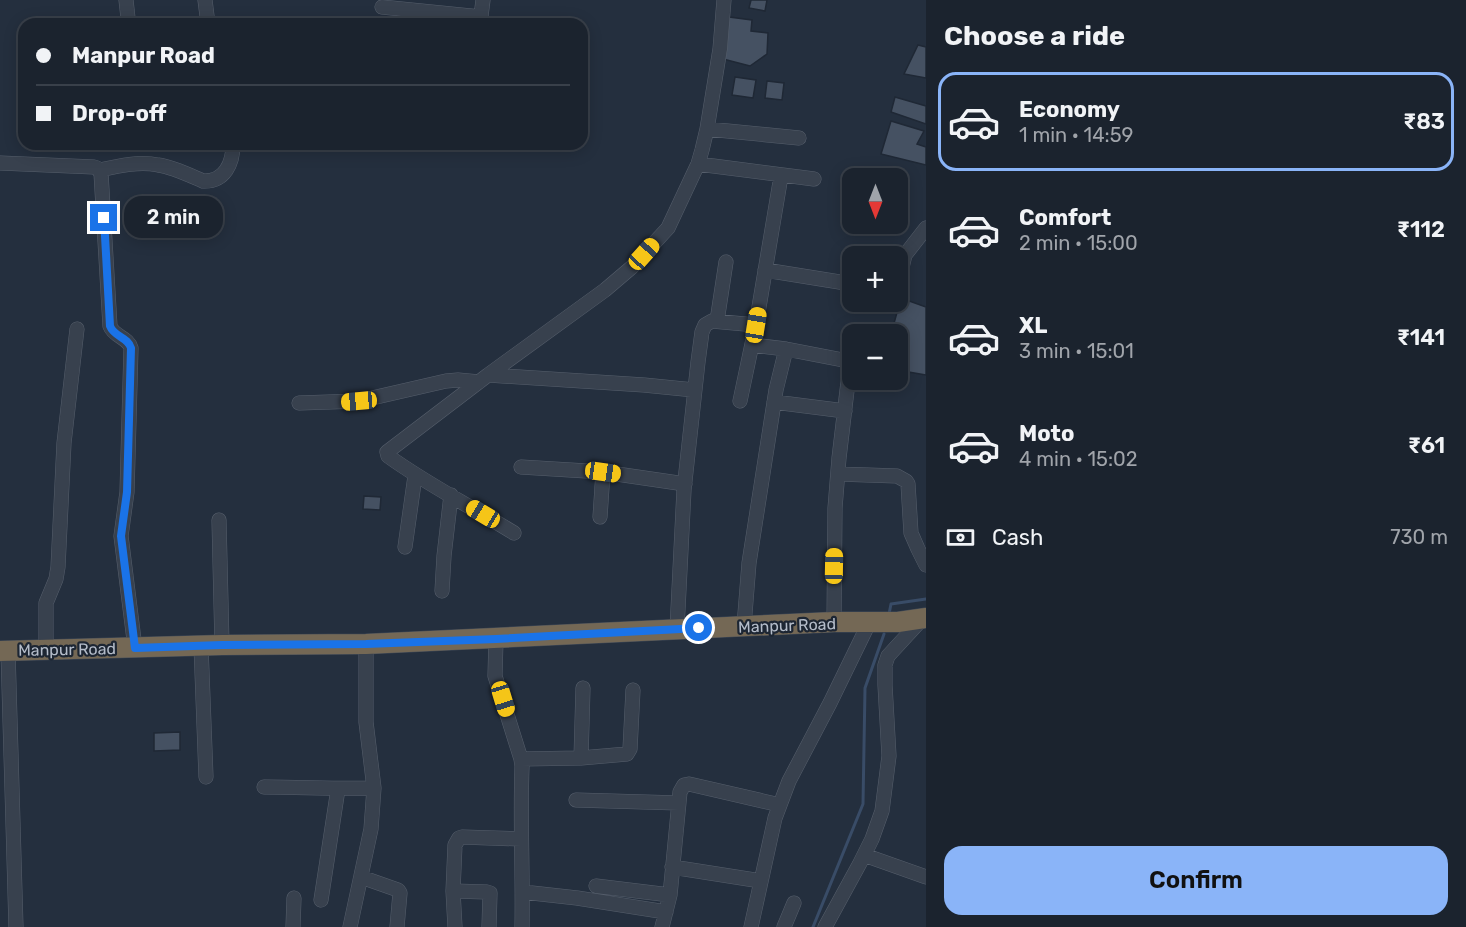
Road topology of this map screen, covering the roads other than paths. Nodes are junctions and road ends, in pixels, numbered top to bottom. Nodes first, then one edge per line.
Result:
1 (126, 0) edge
2 (205, 0) edge
3 (483, 0) edge
4 (724, 0) edge
5 (382, 7) dead end
6 (128, 18) dead end
7 (207, 18) edge
8 (466, 18) edge
9 (481, 18) edge
10 (707, 129) junction
11 (799, 138) dead end
12 (232, 150) edge
13 (0, 163) edge
14 (698, 164) junction
15 (100, 170) junction
16 (781, 176) junction
17 (814, 179) dead end
18 (926, 228) edge
19 (908, 251) edge
20 (726, 262) dead end
21 (765, 270) junction
22 (842, 282) edge
23 (717, 321) junction
24 (756, 325) junction
25 (77, 329) dead end
26 (752, 345) junction
27 (786, 349) junction
28 (484, 379) junction
29 (694, 390) junction
30 (740, 401) dead end
31 (774, 402) junction
32 (299, 403) dead end
33 (845, 411) junction
34 (521, 467) dead end
35 (603, 472) junction
36 (838, 474) junction
37 (415, 476) junction
38 (685, 484) junction
39 (452, 495) junction
40 (600, 517) dead end
41 (219, 520) dead end
42 (514, 533) dead end
43 (405, 547) dead end
44 (926, 565) edge
45 (442, 591) dead end
46 (924, 618) edge
47 (834, 622) junction
48 (869, 623) junction
49 (744, 626) junction
50 (677, 629) junction
51 (496, 639) junction
52 (366, 644) junction
53 (222, 645) junction
54 (201, 646) junction
55 (135, 648) junction
56 (46, 650) junction
57 (4, 651) edge
58 (583, 688) dead end
59 (633, 690) dead end
60 (581, 758) junction
61 (521, 759) junction
62 (206, 777) dead end
63 (264, 787) dead end
64 (374, 788) junction
65 (338, 789) junction
66 (576, 800) dead end
67 (679, 804) junction
68 (780, 805) junction
69 (521, 839) junction
70 (864, 855) junction
71 (672, 867) junction
72 (362, 877) junction
73 (926, 877) edge
74 (761, 881) junction
75 (596, 886) dead end
76 (453, 891) junction
77 (523, 892) junction
78 (670, 895) junction
79 (294, 898) dead end
80 (321, 900) dead end
81 (794, 903) dead end
82 (666, 912) junction
83 (16, 927) edge
84 (293, 927) edge
85 (350, 927) edge
86 (397, 927) edge
87 (455, 927) edge
88 (489, 927) edge
89 (522, 927) edge
90 (662, 927) edge
91 (751, 927) edge
92 (784, 927) edge
93 (825, 927) edge

1 - 6 street
2 - 7 street
3 - 9 street
4 - 10 street
5 - 8 street
10 - 11 street
10 - 14 street
12 - 15 street
13 - 15 street
14 - 16 street
14 - 28 street
15 - 55 street
16 - 17 street
16 - 21 street
18 - 19 street
20 - 23 street
21 - 22 street
21 - 24 street
23 - 24 street
23 - 29 street
24 - 26 street
25 - 56 street
26 - 27 street
26 - 30 street
27 - 31 street
27 - 33 street
28 - 29 street
28 - 32 street
28 - 37 street
29 - 38 street
31 - 33 street
31 - 49 street
33 - 36 street
34 - 35 street
35 - 38 street
35 - 40 street
36 - 44 street
36 - 47 street
37 - 39 street
37 - 43 street
38 - 50 street
39 - 42 street
39 - 45 street
41 - 53 street
46 - 48 highway, Manpur Road
46 - 70 street
47 - 48 highway, Manpur Road
47 - 49 highway, Manpur Road
48 - 68 street
49 - 50 highway, Manpur Road
50 - 51 highway, Manpur Road
51 - 52 highway, Manpur Road
51 - 61 street
52 - 53 highway, Manpur Road
52 - 64 street
53 - 54 highway, Manpur Road
54 - 55 highway, Manpur Road
54 - 62 street
55 - 56 highway, Manpur Road
56 - 57 highway, Manpur Road
57 - 83 street
58 - 60 street
59 - 60 street
60 - 61 street
61 - 69 street
63 - 65 street
64 - 65 street
64 - 72 street
65 - 80 street
66 - 67 street
67 - 68 street
67 - 71 street
68 - 74 street
69 - 76 street
69 - 77 street
70 - 73 street
70 - 93 street
71 - 74 street
71 - 78 street
72 - 85 street
72 - 86 street
74 - 91 street
75 - 78 street
76 - 87 street
76 - 88 street
77 - 82 street
77 - 89 street
78 - 82 street
79 - 84 street
81 - 92 street
82 - 90 street

